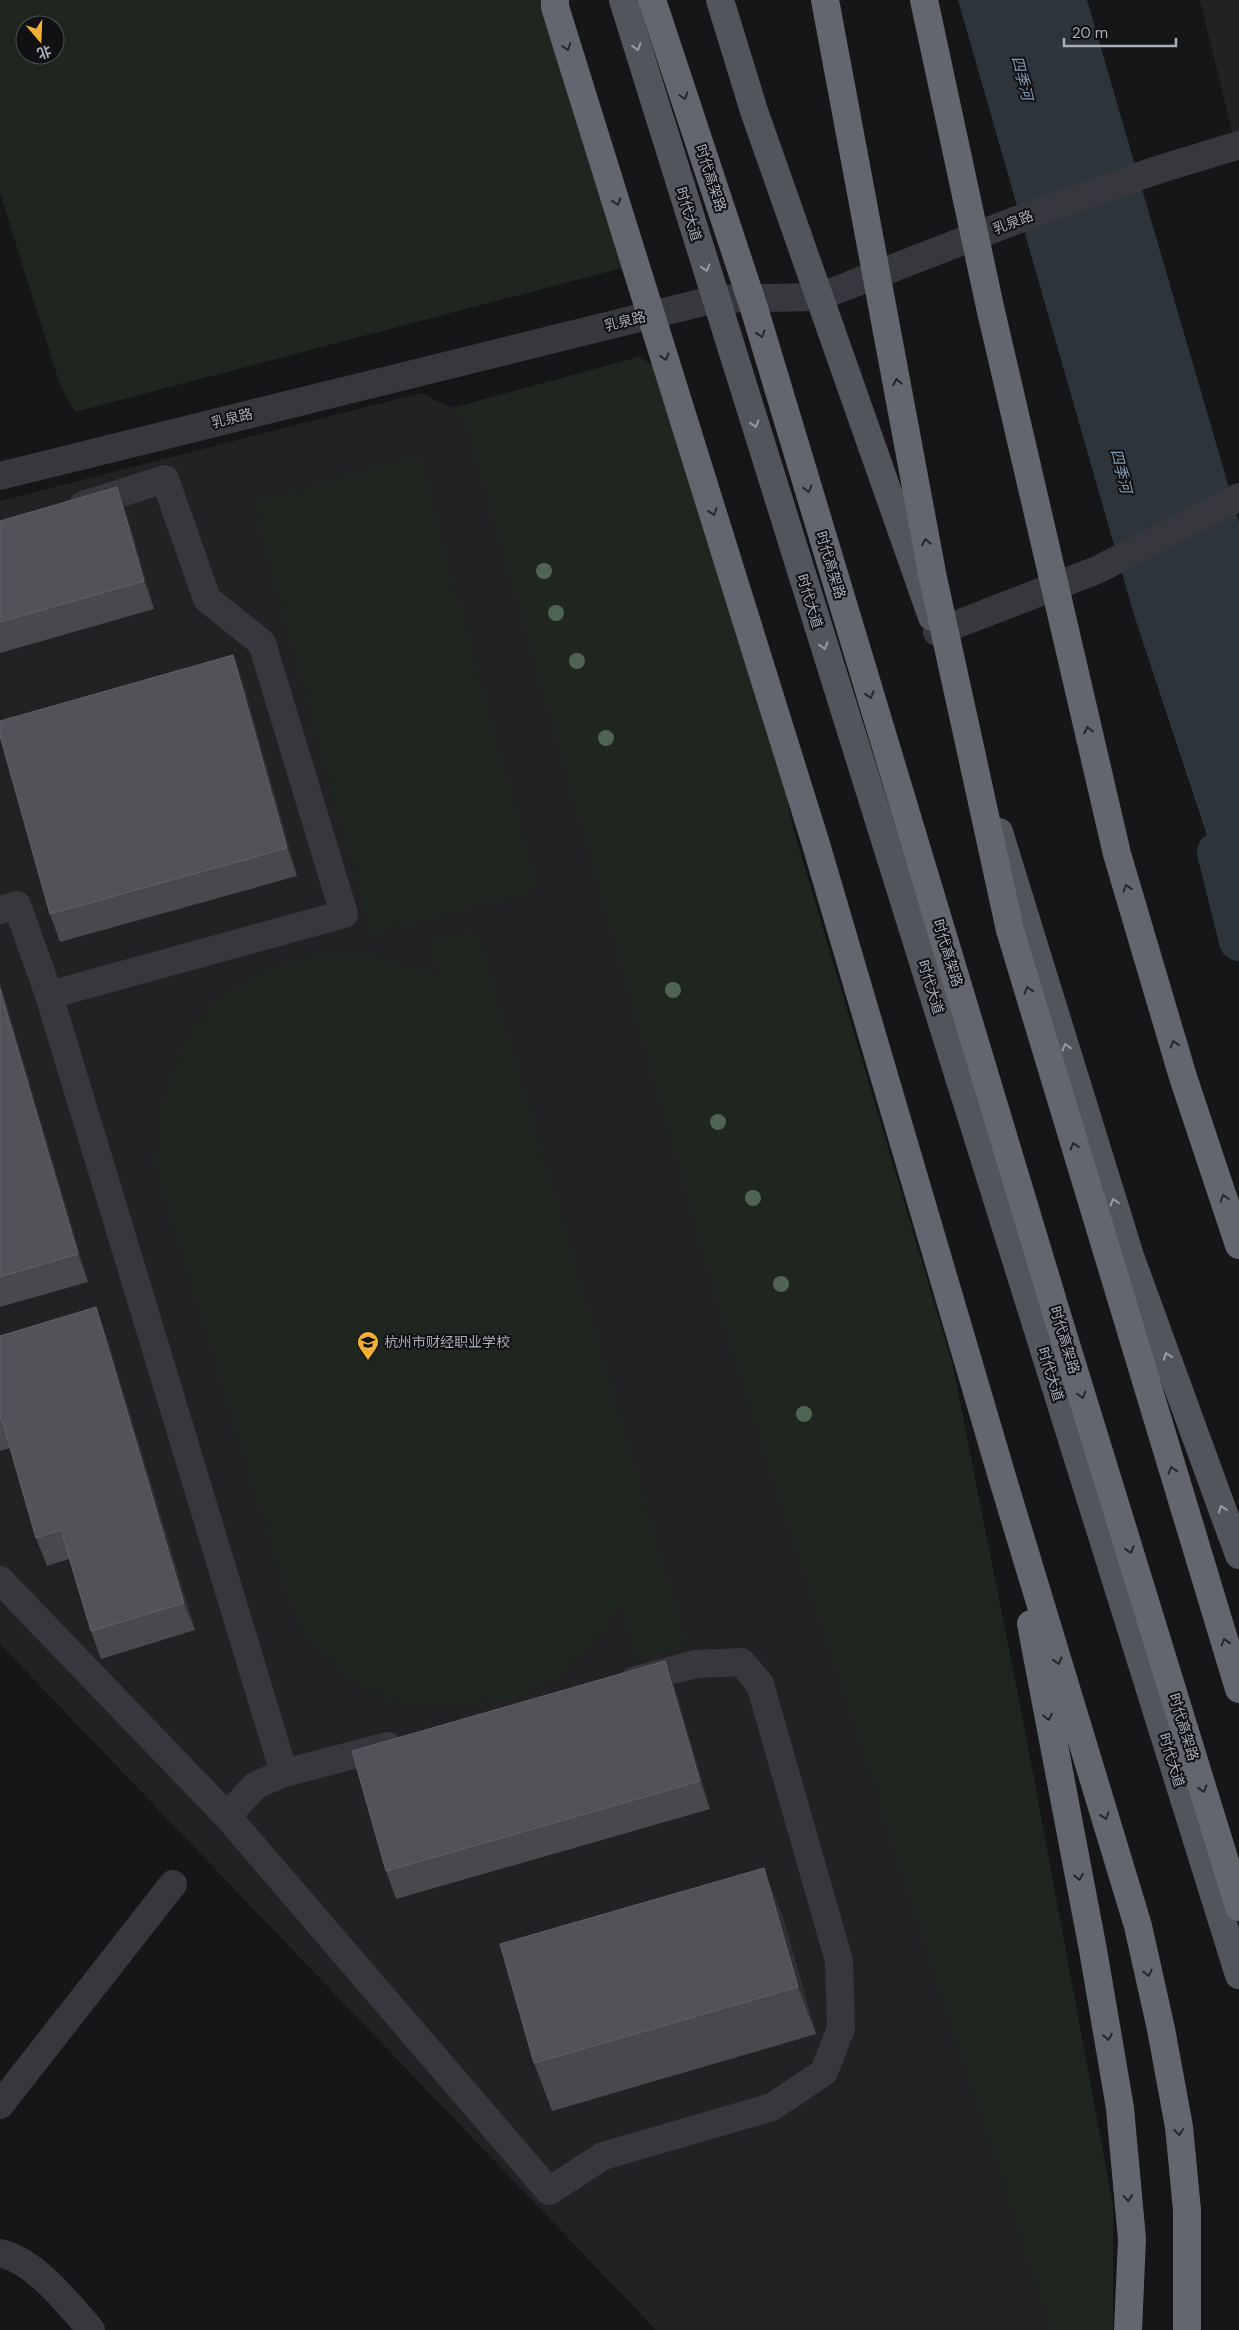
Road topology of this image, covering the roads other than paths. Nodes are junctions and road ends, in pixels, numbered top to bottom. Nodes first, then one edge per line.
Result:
1 (555, 0) edge
2 (623, 0) edge
3 (652, 0) edge
4 (720, 0) edge
5 (825, 0) edge
6 (924, 0) edge
7 (1239, 145) edge
8 (819, 297) junction
9 (716, 299) junction
10 (0, 476) edge
11 (1239, 497) edge
12 (55, 514) edge
13 (937, 632) junction
14 (0, 910) edge
15 (49, 995) junction
16 (1239, 1245) edge
17 (1003, 1480) junction
18 (1239, 1554) edge
19 (0, 1580) edge
20 (609, 1687) edge
21 (1239, 1689) edge
22 (408, 1740) edge
23 (284, 1773) junction
24 (227, 1816) junction
25 (173, 1884) dead end
26 (1239, 1907) edge
27 (1239, 1974) edge
28 (0, 2106) edge
29 (0, 2253) edge
30 (91, 2330) edge
31 (1128, 2330) edge
32 (1186, 2330) edge

1 -> 17 highway
2 -> 9 main road, 时代大道
3 -> 26 highway, 时代高架路
4 - 8 main road
21 -> 5 highway
16 -> 6 highway
7 - 8 street, 乳泉路
8 - 9 street, 乳泉路
8 - 13 main road
9 - 10 street, 乳泉路
9 -> 27 main road, 时代大道
11 - 13 street
12 - 15 street
18 -> 13 main road
14 - 15 street
15 - 23 street
17 -> 31 highway
17 -> 32 highway
19 - 24 street
20 - 24 street
22 - 23 street
23 - 24 street
25 - 28 street
29 - 30 street

